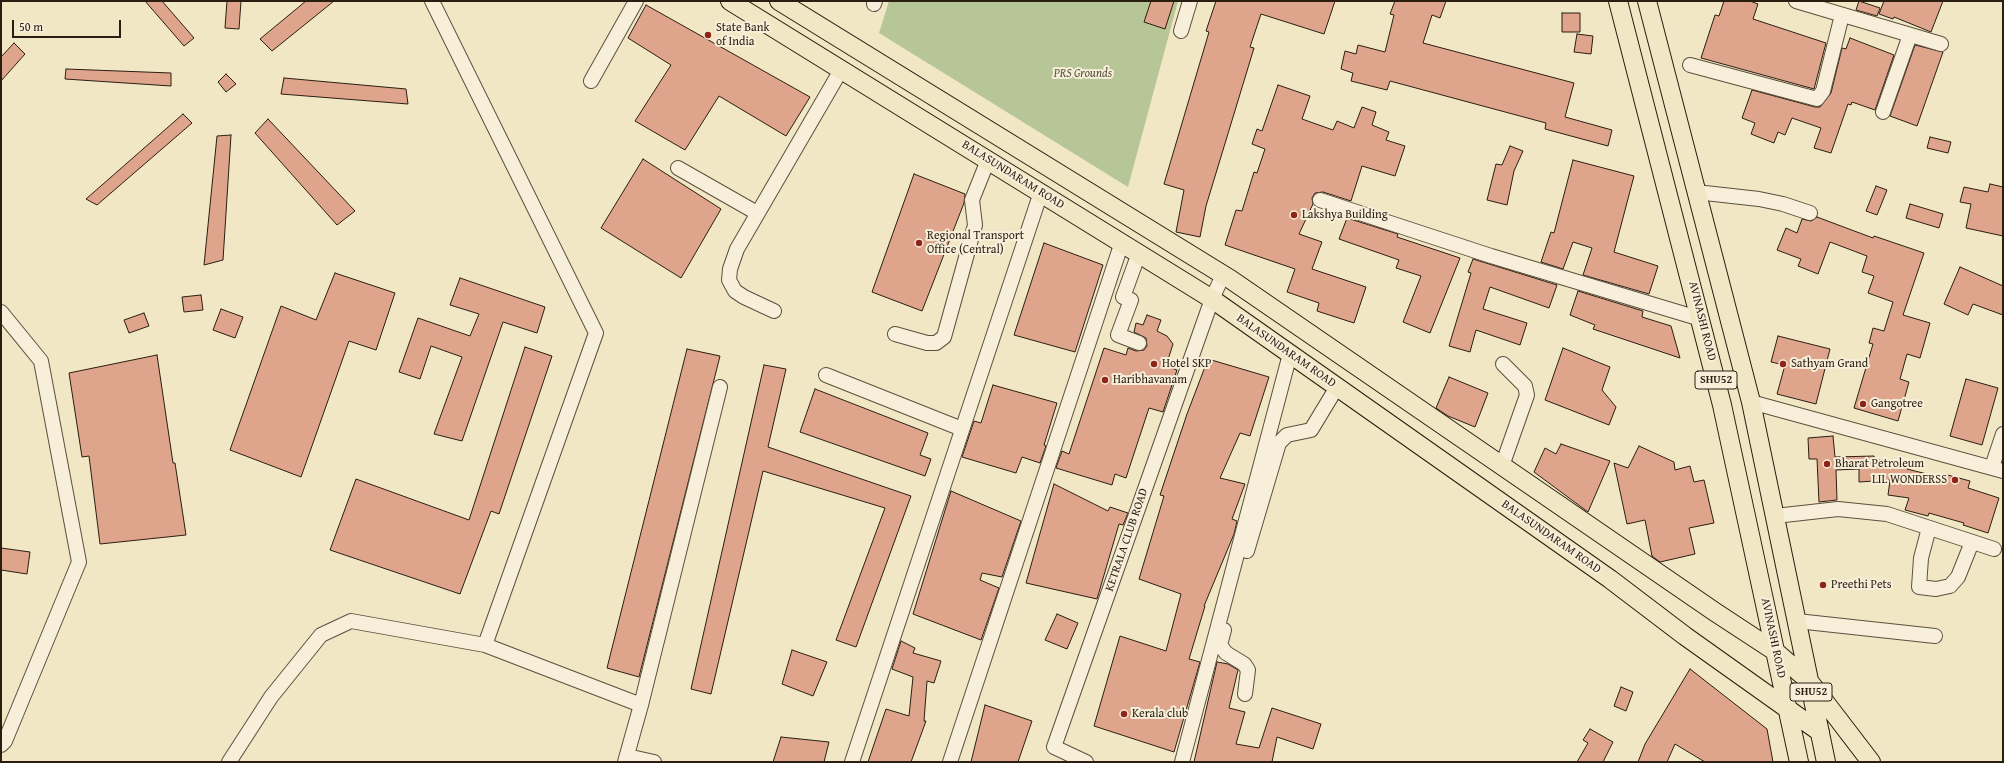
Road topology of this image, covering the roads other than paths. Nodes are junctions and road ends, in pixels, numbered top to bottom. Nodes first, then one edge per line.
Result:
1 (432, 1) edge
2 (636, 1) edge
3 (730, 1) edge
4 (779, 1) edge
5 (1190, 1) edge
6 (1618, 1) edge
7 (1647, 1) edge
8 (1796, 1) edge
9 (1842, 14) junction
10 (1181, 31) dead end
11 (1910, 35) junction
12 (1941, 44) dead end
13 (1690, 65) dead end
14 (841, 70) junction
15 (591, 81) dead end
16 (1883, 112) dead end
17 (1008, 141) junction
18 (992, 162) junction
19 (678, 168) dead end
20 (1041, 192) junction
21 (1696, 192) junction
22 (1320, 200) dead end
23 (757, 213) junction
24 (1810, 213) dead end
25 (1122, 242) junction
26 (1139, 253) junction
27 (1223, 275) junction
28 (1212, 299) junction
29 (774, 311) dead end
30 (1, 312) edge
31 (1701, 319) junction
32 (895, 334) dead end
33 (1139, 343) dead end
34 (1290, 354) junction
35 (1503, 364) dead end
36 (826, 375) dead end
37 (720, 387) dead end
38 (1337, 387) junction
39 (1751, 402) junction
40 (962, 429) junction
41 (2003, 434) edge
42 (1502, 466) junction
43 (1998, 469) edge
44 (1775, 516) junction
45 (1929, 528) junction
46 (1972, 542) junction
47 (1994, 549) dead end
48 (1797, 621) junction
49 (1936, 636) dead end
50 (485, 645) junction
51 (1776, 652) junction
52 (1809, 681) junction
53 (1245, 694) dead end
54 (641, 705) junction
55 (1788, 709) junction
56 (1820, 732) junction
57 (1, 745) edge
58 (626, 759) edge
59 (229, 762) edge
60 (654, 762) edge
61 (852, 762) edge
62 (950, 762) edge
63 (1086, 762) edge
64 (1182, 762) edge
65 (1799, 762) edge
66 (1826, 762) edge
67 (1871, 762) edge

1 - 50 street
2 - 15 street
3 - 14 main road, BALASUNDARAM ROAD
4 - 17 main road
5 - 10 street
6 - 31 main road, AVINASHI ROAD / SHU52
7 - 21 main road, SHU52
8 - 9 street
9 - 11 street
9 - 13 street
11 - 12 street
11 - 16 street
14 - 18 main road, BALASUNDARAM ROAD
14 - 23 street
17 - 18 main road
17 - 27 main road
18 - 20 main road, BALASUNDARAM ROAD
18 - 32 street
19 - 23 street
20 - 25 main road, BALASUNDARAM ROAD
20 - 40 street
21 - 24 street
21 - 39 main road, SHU52
22 - 31 street
23 - 29 street
25 - 26 main road, BALASUNDARAM ROAD
25 - 62 street
26 - 28 main road, BALASUNDARAM ROAD
26 - 33 street
27 - 28 street
27 - 42 main road
28 - 34 main road, BALASUNDARAM ROAD
28 - 63 street, KETRALA CLUB ROAD
30 - 57 street
31 - 51 main road, AVINASHI ROAD / SHU52
34 - 38 main road, BALASUNDARAM ROAD
34 - 64 street
35 - 42 street
36 - 40 street
37 - 54 street
38 - 53 street
38 - 55 main road, BALASUNDARAM ROAD
39 - 43 street
39 - 44 main road, SHU52
40 - 61 street
41 - 43 street
42 - 51 main road
44 - 45 street
44 - 48 main road, SHU52
45 - 46 street
45 - 46 street
46 - 47 street
48 - 49 street
48 - 52 main road, SHU52
50 - 54 street
50 - 59 street
51 - 52 main road
51 - 55 main road, AVINASHI ROAD / SHU52
52 - 56 main road, SHU52
52 - 67 main road
54 - 58 street
55 - 56 main road, BALASUNDARAM ROAD
55 - 65 main road, AVINASHI ROAD / SHU52
56 - 66 main road, SHU52
58 - 60 street

